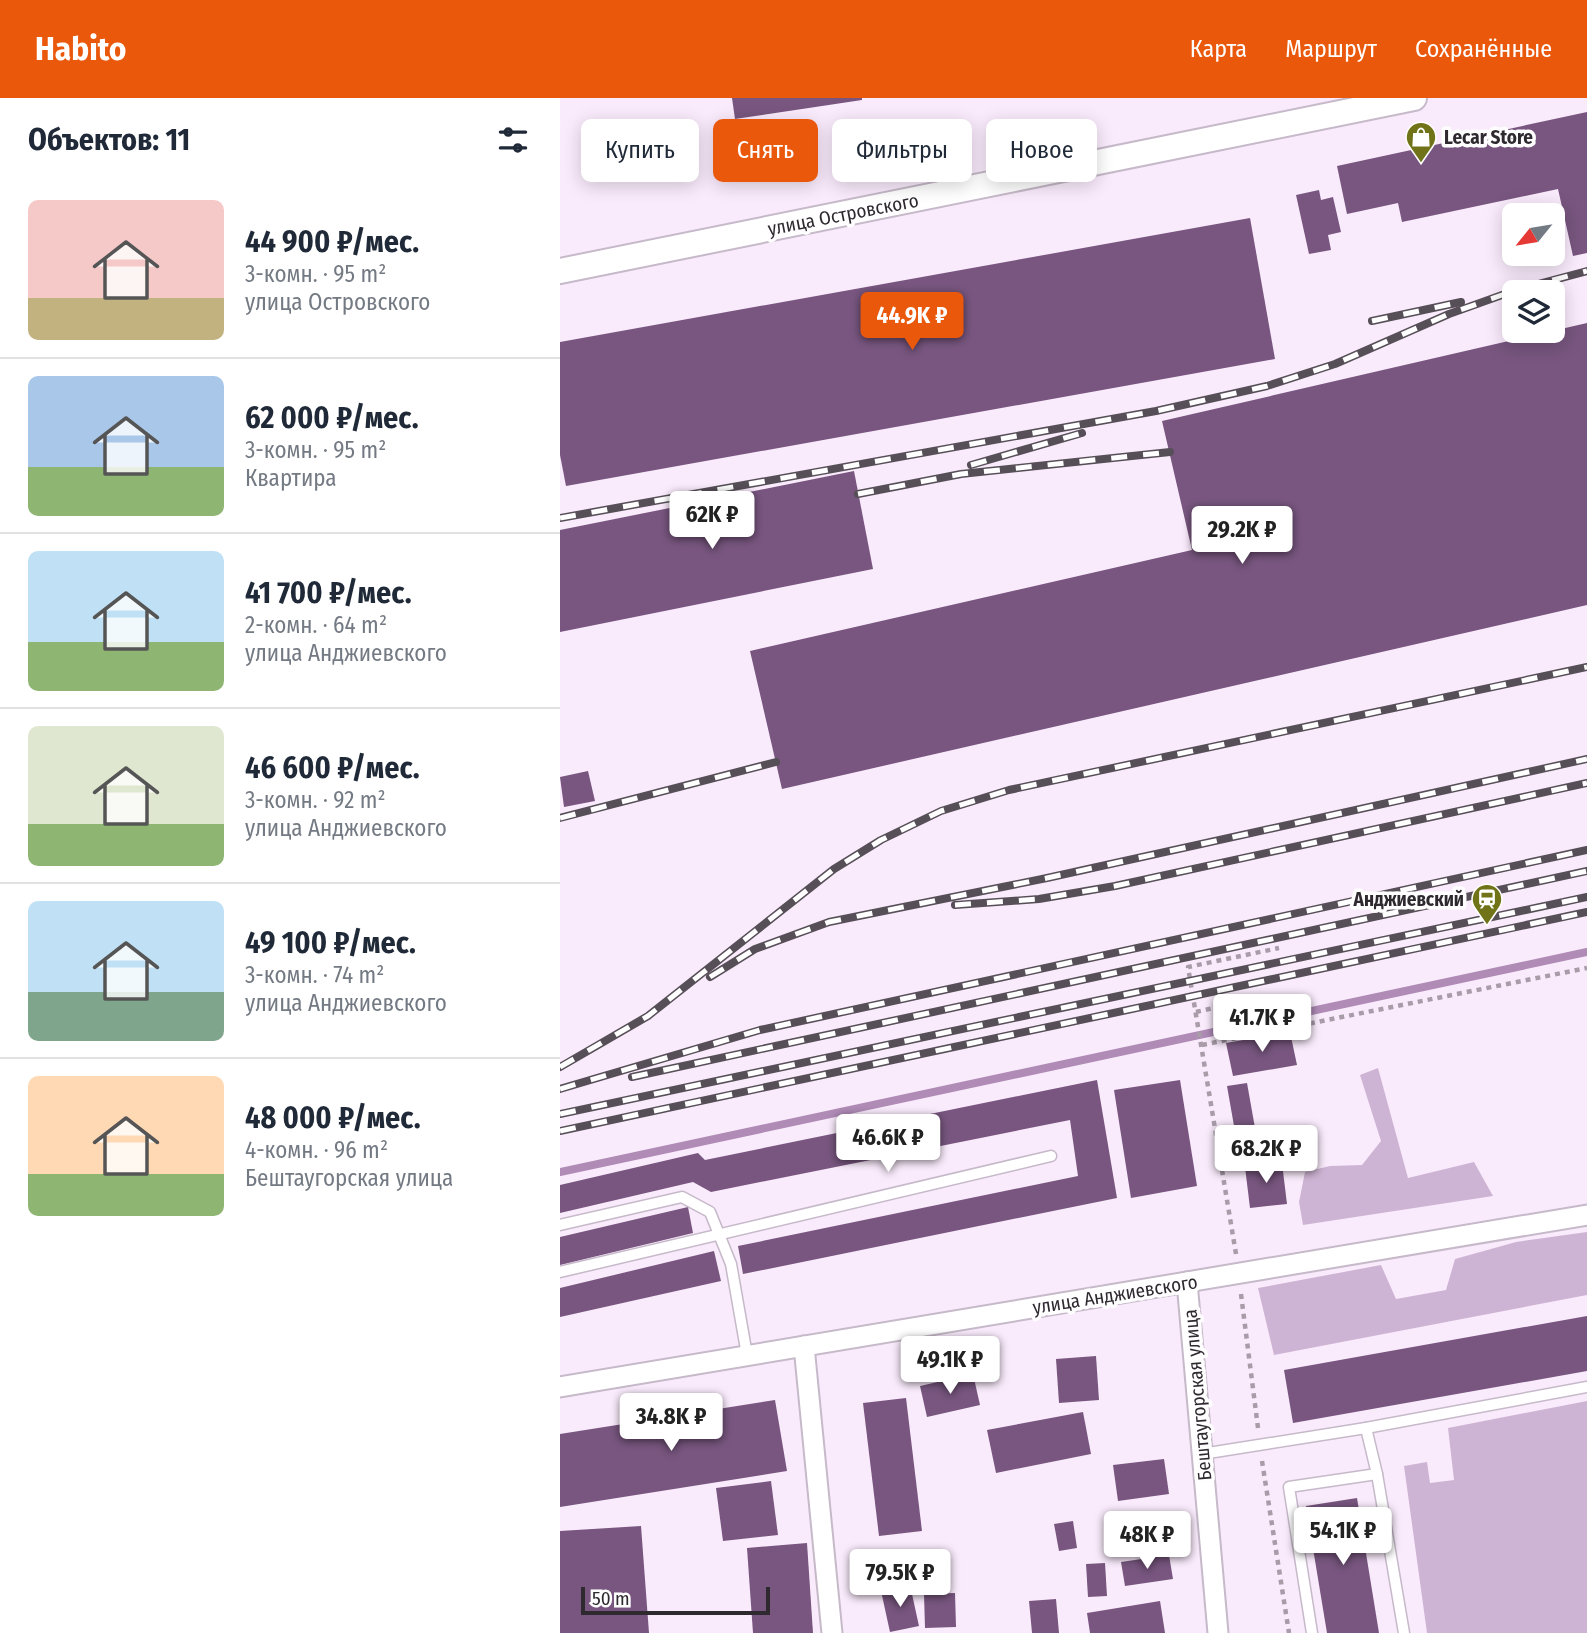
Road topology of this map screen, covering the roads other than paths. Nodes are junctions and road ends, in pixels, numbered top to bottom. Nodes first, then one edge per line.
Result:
1 (1414, 98) edge
2 (560, 271) edge
3 (1051, 1156) dead end
4 (1587, 1215) edge
5 (560, 1226) edge
6 (719, 1232) junction
7 (560, 1272) edge
8 (1187, 1282) junction
9 (804, 1346) junction
10 (747, 1355) junction
11 (560, 1387) edge
12 (1587, 1387) edge
13 (1366, 1428) junction
14 (1202, 1454) junction
15 (1377, 1475) junction
16 (832, 1633) edge
17 (1218, 1633) edge
18 (1312, 1633) edge
19 (1404, 1633) edge

1 - 2 street, улица Островского
3 - 6 lane
4 - 8 street, улица Анджиевского
5 - 6 lane
6 - 7 lane
6 - 10 lane
8 - 9 street, улица Анджиевского
8 - 14 street, Бештаугорская улица
9 - 10 street, улица Анджиевского
9 - 16 street
10 - 11 street, улица Анджиевского
12 - 13 lane
13 - 14 lane
13 - 15 lane
14 - 17 street, Бештаугорская улица
15 - 18 lane
15 - 19 lane

